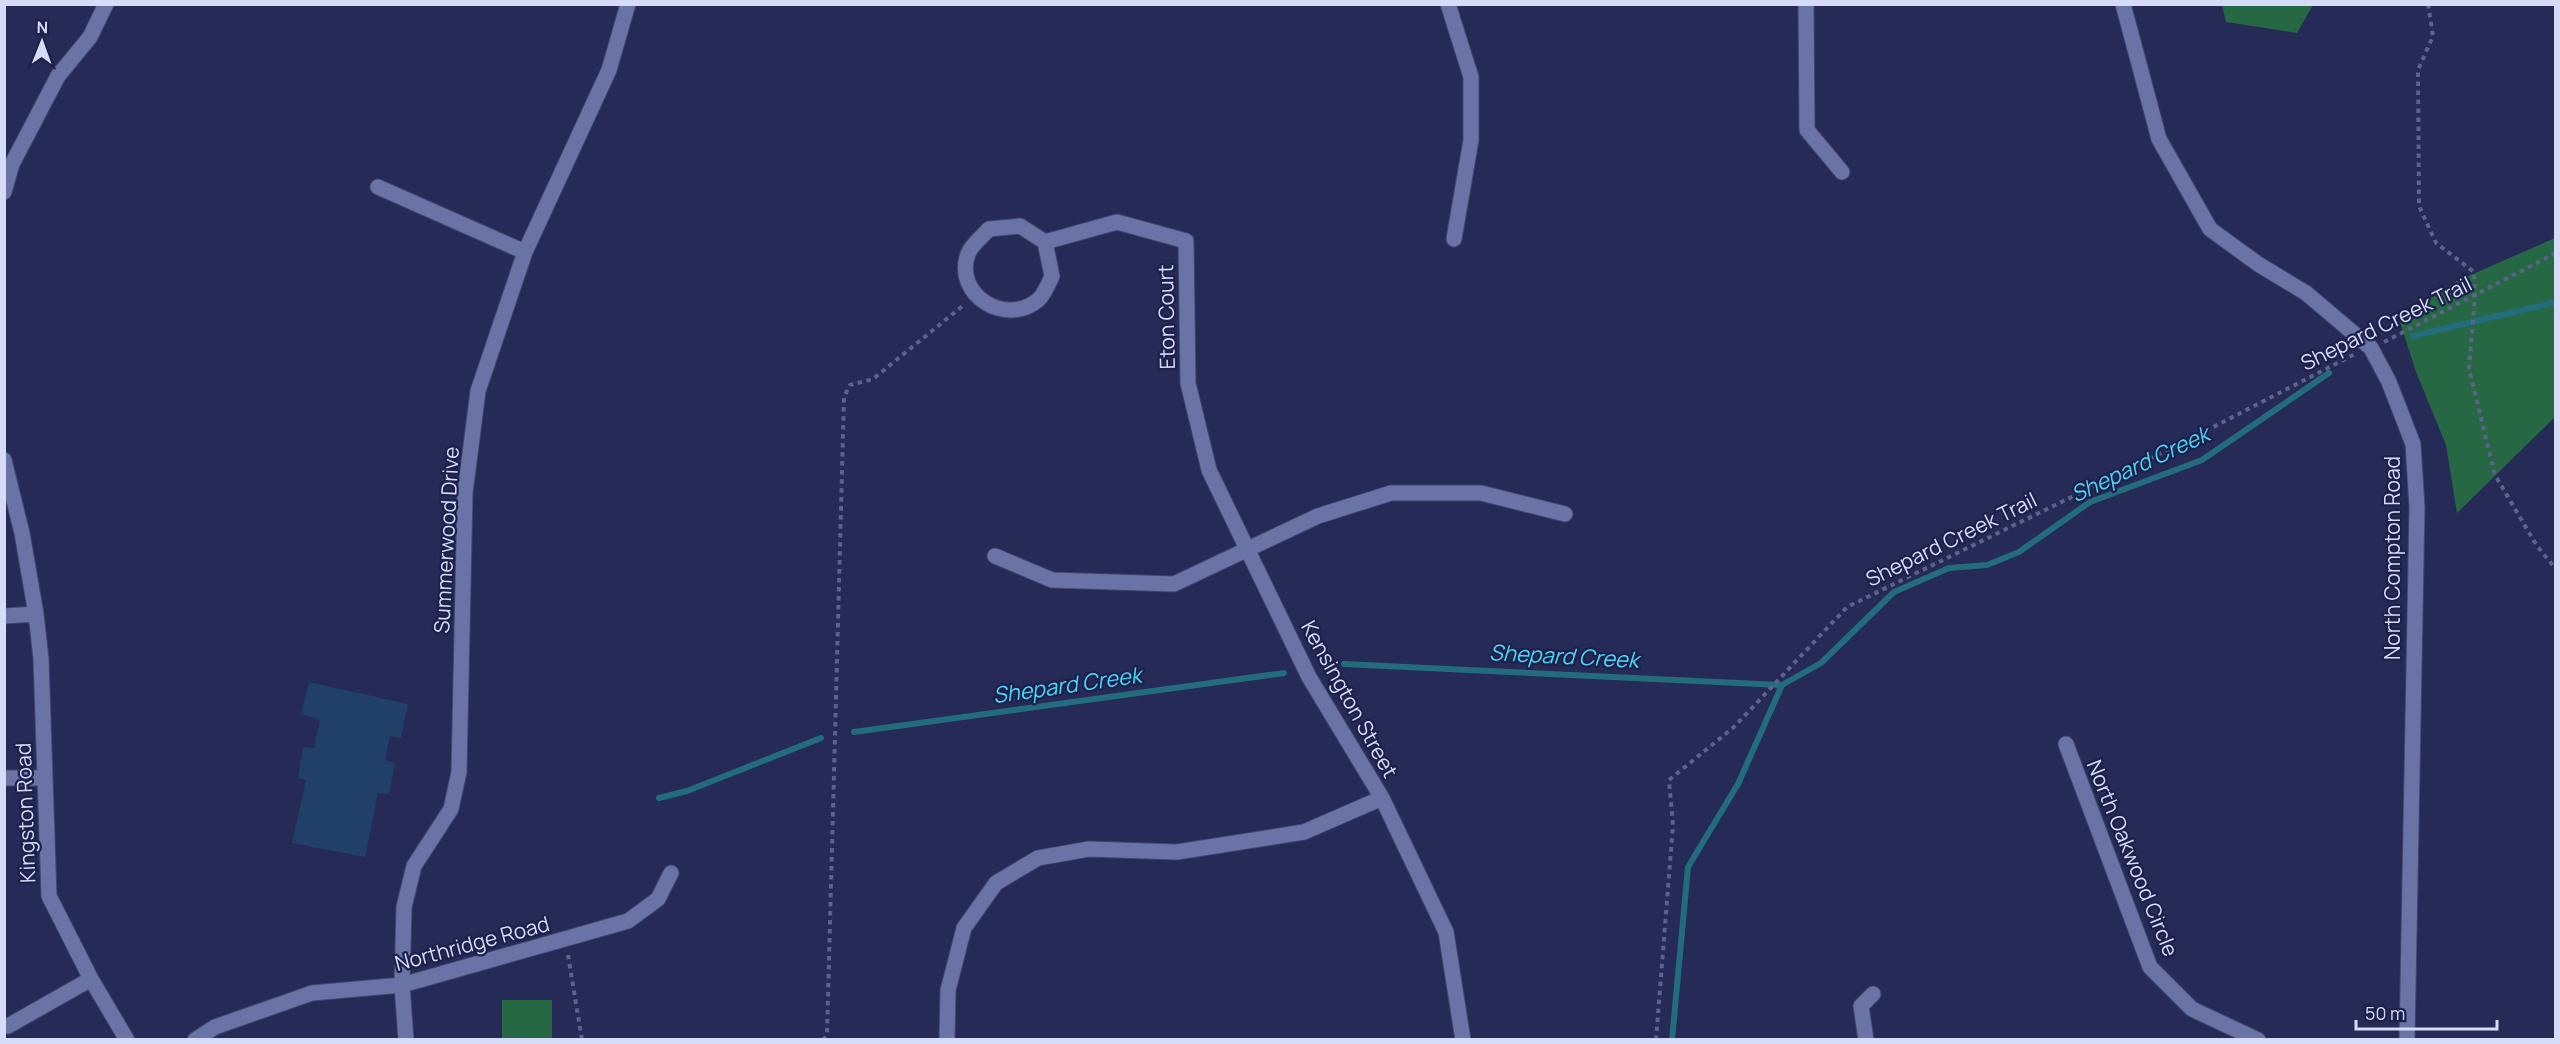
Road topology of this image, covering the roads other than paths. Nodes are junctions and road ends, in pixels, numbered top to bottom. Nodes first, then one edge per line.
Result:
1 (106, 4) edge
2 (628, 4) edge
3 (1448, 4) edge
4 (1806, 4) edge
5 (2123, 4) edge
6 (1842, 172) dead end
7 (378, 188) dead end
8 (4, 192) edge
9 (1454, 240) dead end
10 (1045, 242) junction
11 (525, 252) junction
12 (1188, 383) joint
13 (4, 460) edge
14 (1565, 514) dead end
15 (1248, 549) junction
16 (995, 556) dead end
17 (36, 614) junction
18 (4, 616) edge
19 (2066, 744) dead end
20 (4, 778) edge
21 (45, 778) junction
22 (1382, 798) junction
23 (671, 873) dead end
24 (91, 979) junction
25 (402, 985) junction
26 (1873, 994) dead end
27 (8, 1026) dead end
28 (128, 1040) edge
29 (195, 1040) edge
30 (406, 1040) edge
31 (947, 1040) edge
32 (1463, 1040) edge
33 (1866, 1040) edge
34 (2258, 1040) edge
35 (2407, 1040) edge

1 - 8 street
2 - 11 street, Summerwood Drive
3 - 9 street
4 - 6 street
5 - 35 street, North Compton Road
7 - 11 street
10 - 10 street
10 - 12 street, Eton Court
11 - 25 street, Summerwood Drive
12 - 15 street, Kensington Street
13 - 17 street, Kingston Road
14 - 15 street
15 - 16 street
15 - 22 street, Kensington Street
17 - 18 street
17 - 21 street, Kingston Road
19 - 34 street, North Oakwood Circle
20 - 21 street
21 - 24 street, Kingston Road
22 - 31 street
22 - 32 street, Kensington Street
23 - 25 street, Northridge Road
24 - 27 street
24 - 28 street, Kingston Road
25 - 29 street, Northridge Road
25 - 30 street
26 - 33 street

